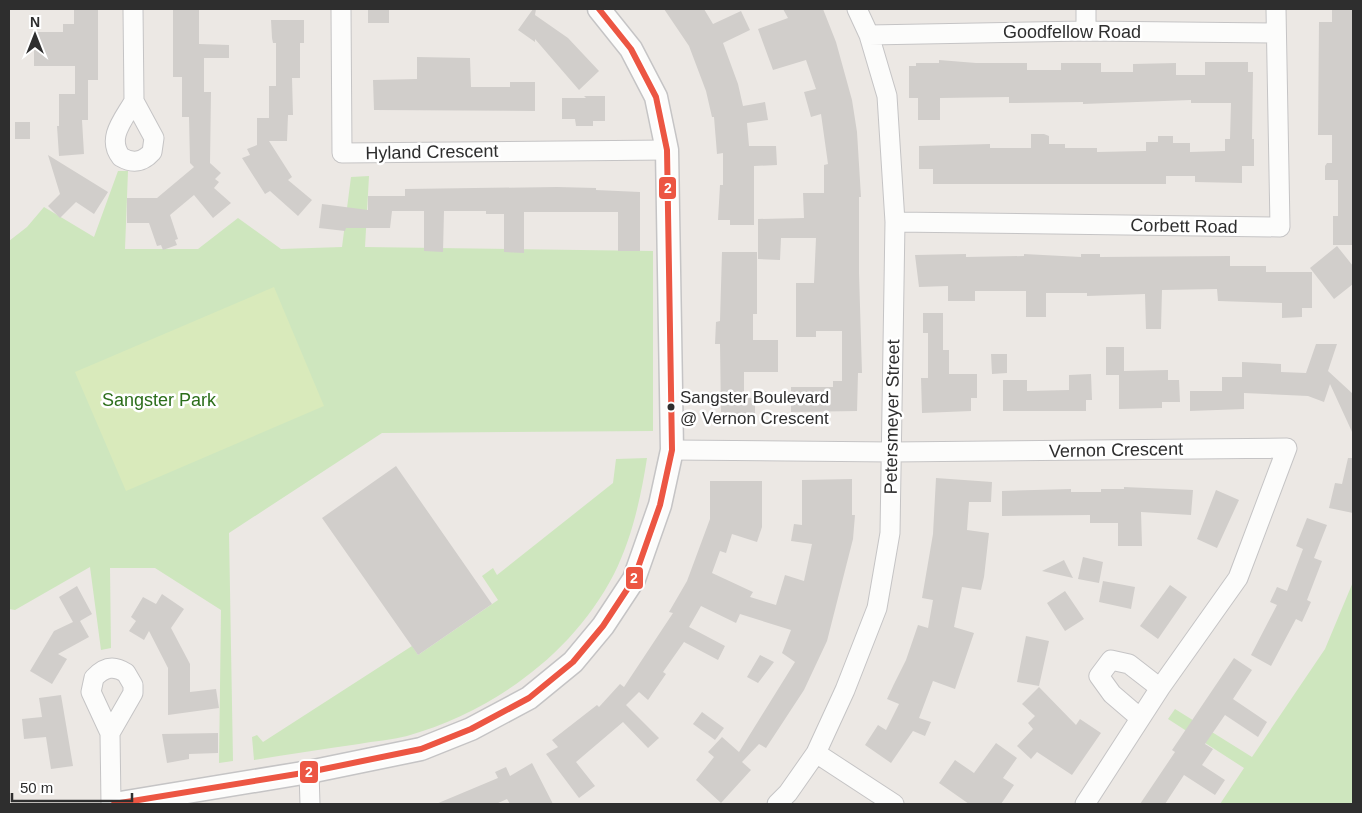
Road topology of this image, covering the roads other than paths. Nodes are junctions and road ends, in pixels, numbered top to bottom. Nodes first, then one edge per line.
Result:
1 (134, 9) edge
2 (341, 9) edge
3 (599, 9) edge
4 (856, 9) edge
5 (1086, 9) edge
6 (1276, 9) edge
7 (1086, 31) junction
8 (1276, 33) junction
9 (869, 35) junction
10 (134, 101) dead end
11 (667, 150) junction
12 (895, 222) junction
13 (672, 450) junction
14 (892, 452) junction
15 (1160, 688) junction
16 (1140, 718) junction
17 (110, 733) dead end
18 (816, 753) junction
19 (309, 772) junction
20 (113, 804) edge
21 (310, 804) edge
22 (777, 804) edge
23 (894, 804) edge
24 (1085, 804) edge

1 - 10 street
2 - 11 street, Hyland Crescent
3 - 11 street
4 - 9 street, Petersmeyer Street
5 - 7 street
6 - 8 street
7 - 8 street, Goodfellow Road
7 - 9 street, Goodfellow Road
8 - 12 street, Corbett Road
9 - 12 street, Petersmeyer Street
11 - 13 street
12 - 14 street, Petersmeyer Street
13 - 14 street, Vernon Crescent
13 - 19 street
14 - 15 street, Vernon Crescent
14 - 18 street, Petersmeyer Street
15 - 16 street, Vernon Crescent
15 - 16 street
16 - 24 street, Vernon Crescent
17 - 20 street
18 - 22 street, Petersmeyer Street
18 - 23 street
19 - 20 street
19 - 21 street

